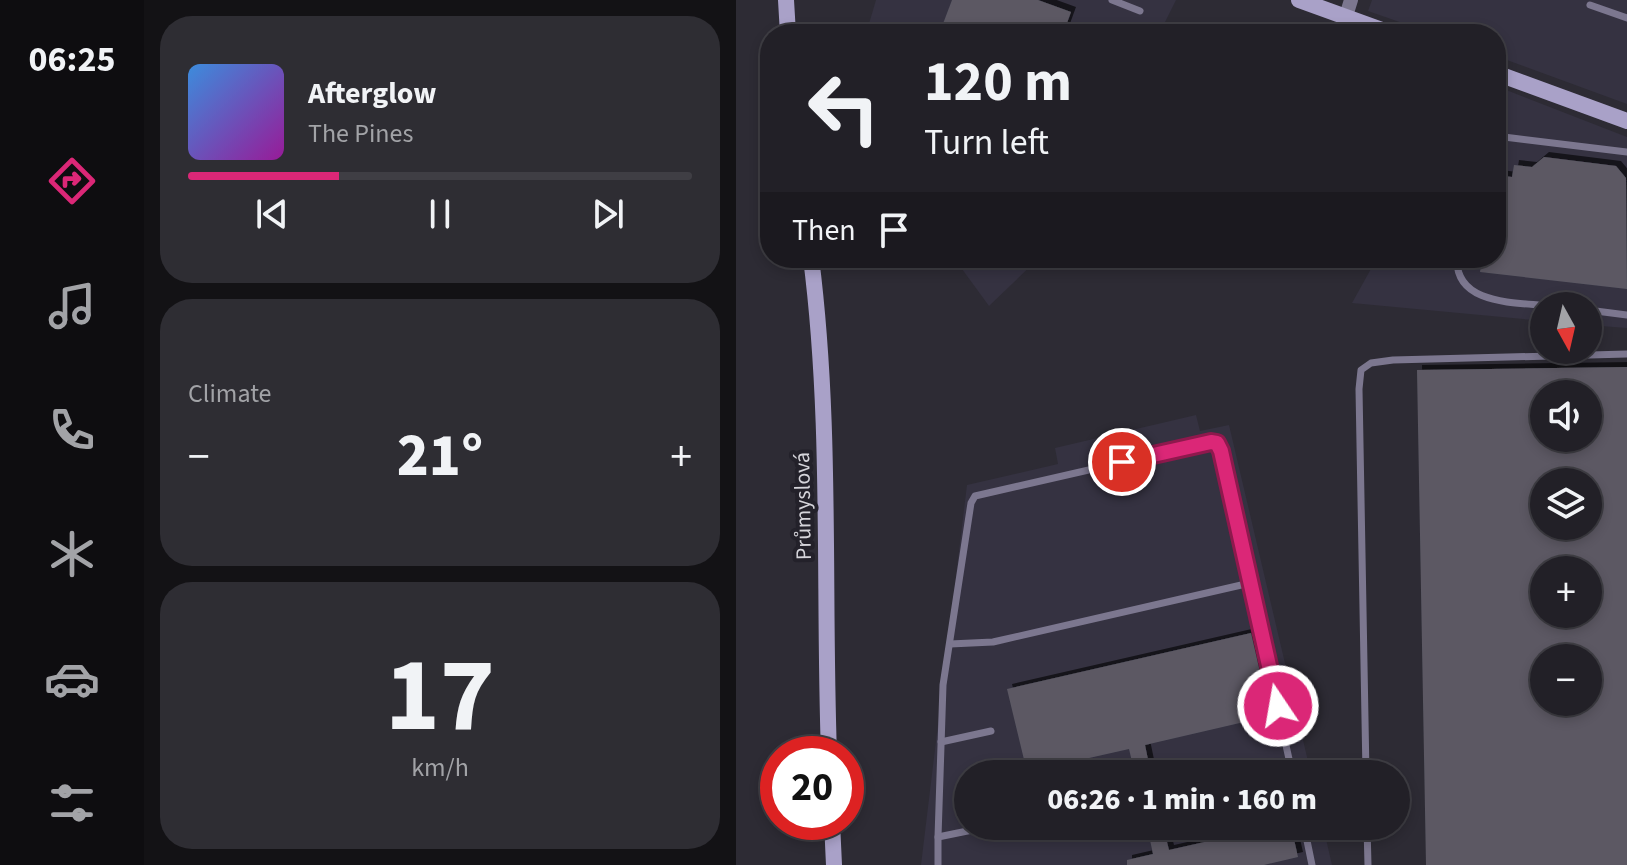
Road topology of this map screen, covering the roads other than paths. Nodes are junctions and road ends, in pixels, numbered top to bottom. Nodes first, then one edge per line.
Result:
1 (786, 0) edge
2 (1112, 0) edge
3 (1299, 0) edge
4 (1590, 5) dead end
5 (1348, 8) edge
6 (1140, 11) dead end
7 (1627, 18) edge
8 (787, 24) edge
9 (1376, 24) edge
10 (1506, 77) edge
11 (1627, 121) edge
12 (1506, 137) edge
13 (1627, 152) edge
14 (812, 268) edge
15 (1458, 268) edge
16 (1530, 304) edge
17 (1602, 312) edge
18 (1627, 315) edge
19 (1627, 354) edge
20 (1250, 583) junction
21 (950, 644) junction
22 (991, 731) dead end
23 (828, 736) edge
24 (941, 742) junction
25 (1290, 760) edge
26 (1366, 760) edge
27 (954, 834) edge
28 (938, 837) junction
29 (833, 840) edge
30 (1307, 840) edge
31 (1367, 840) edge
32 (834, 865) edge
33 (938, 865) edge
34 (1312, 865) edge
35 (1368, 865) edge

1 - 8 main road
2 - 6 lane
3 - 5 main road
4 - 7 lane
5 - 9 main road
10 - 11 main road
12 - 13 lane
14 - 23 main road, Průmyslová
15 - 16 lane
17 - 18 lane
19 - 26 lane
20 - 21 lane
20 - 21 lane
20 - 25 lane
21 - 24 lane
22 - 24 lane
24 - 28 lane
27 - 28 lane
28 - 33 lane
29 - 32 main road
30 - 34 lane
31 - 35 lane

